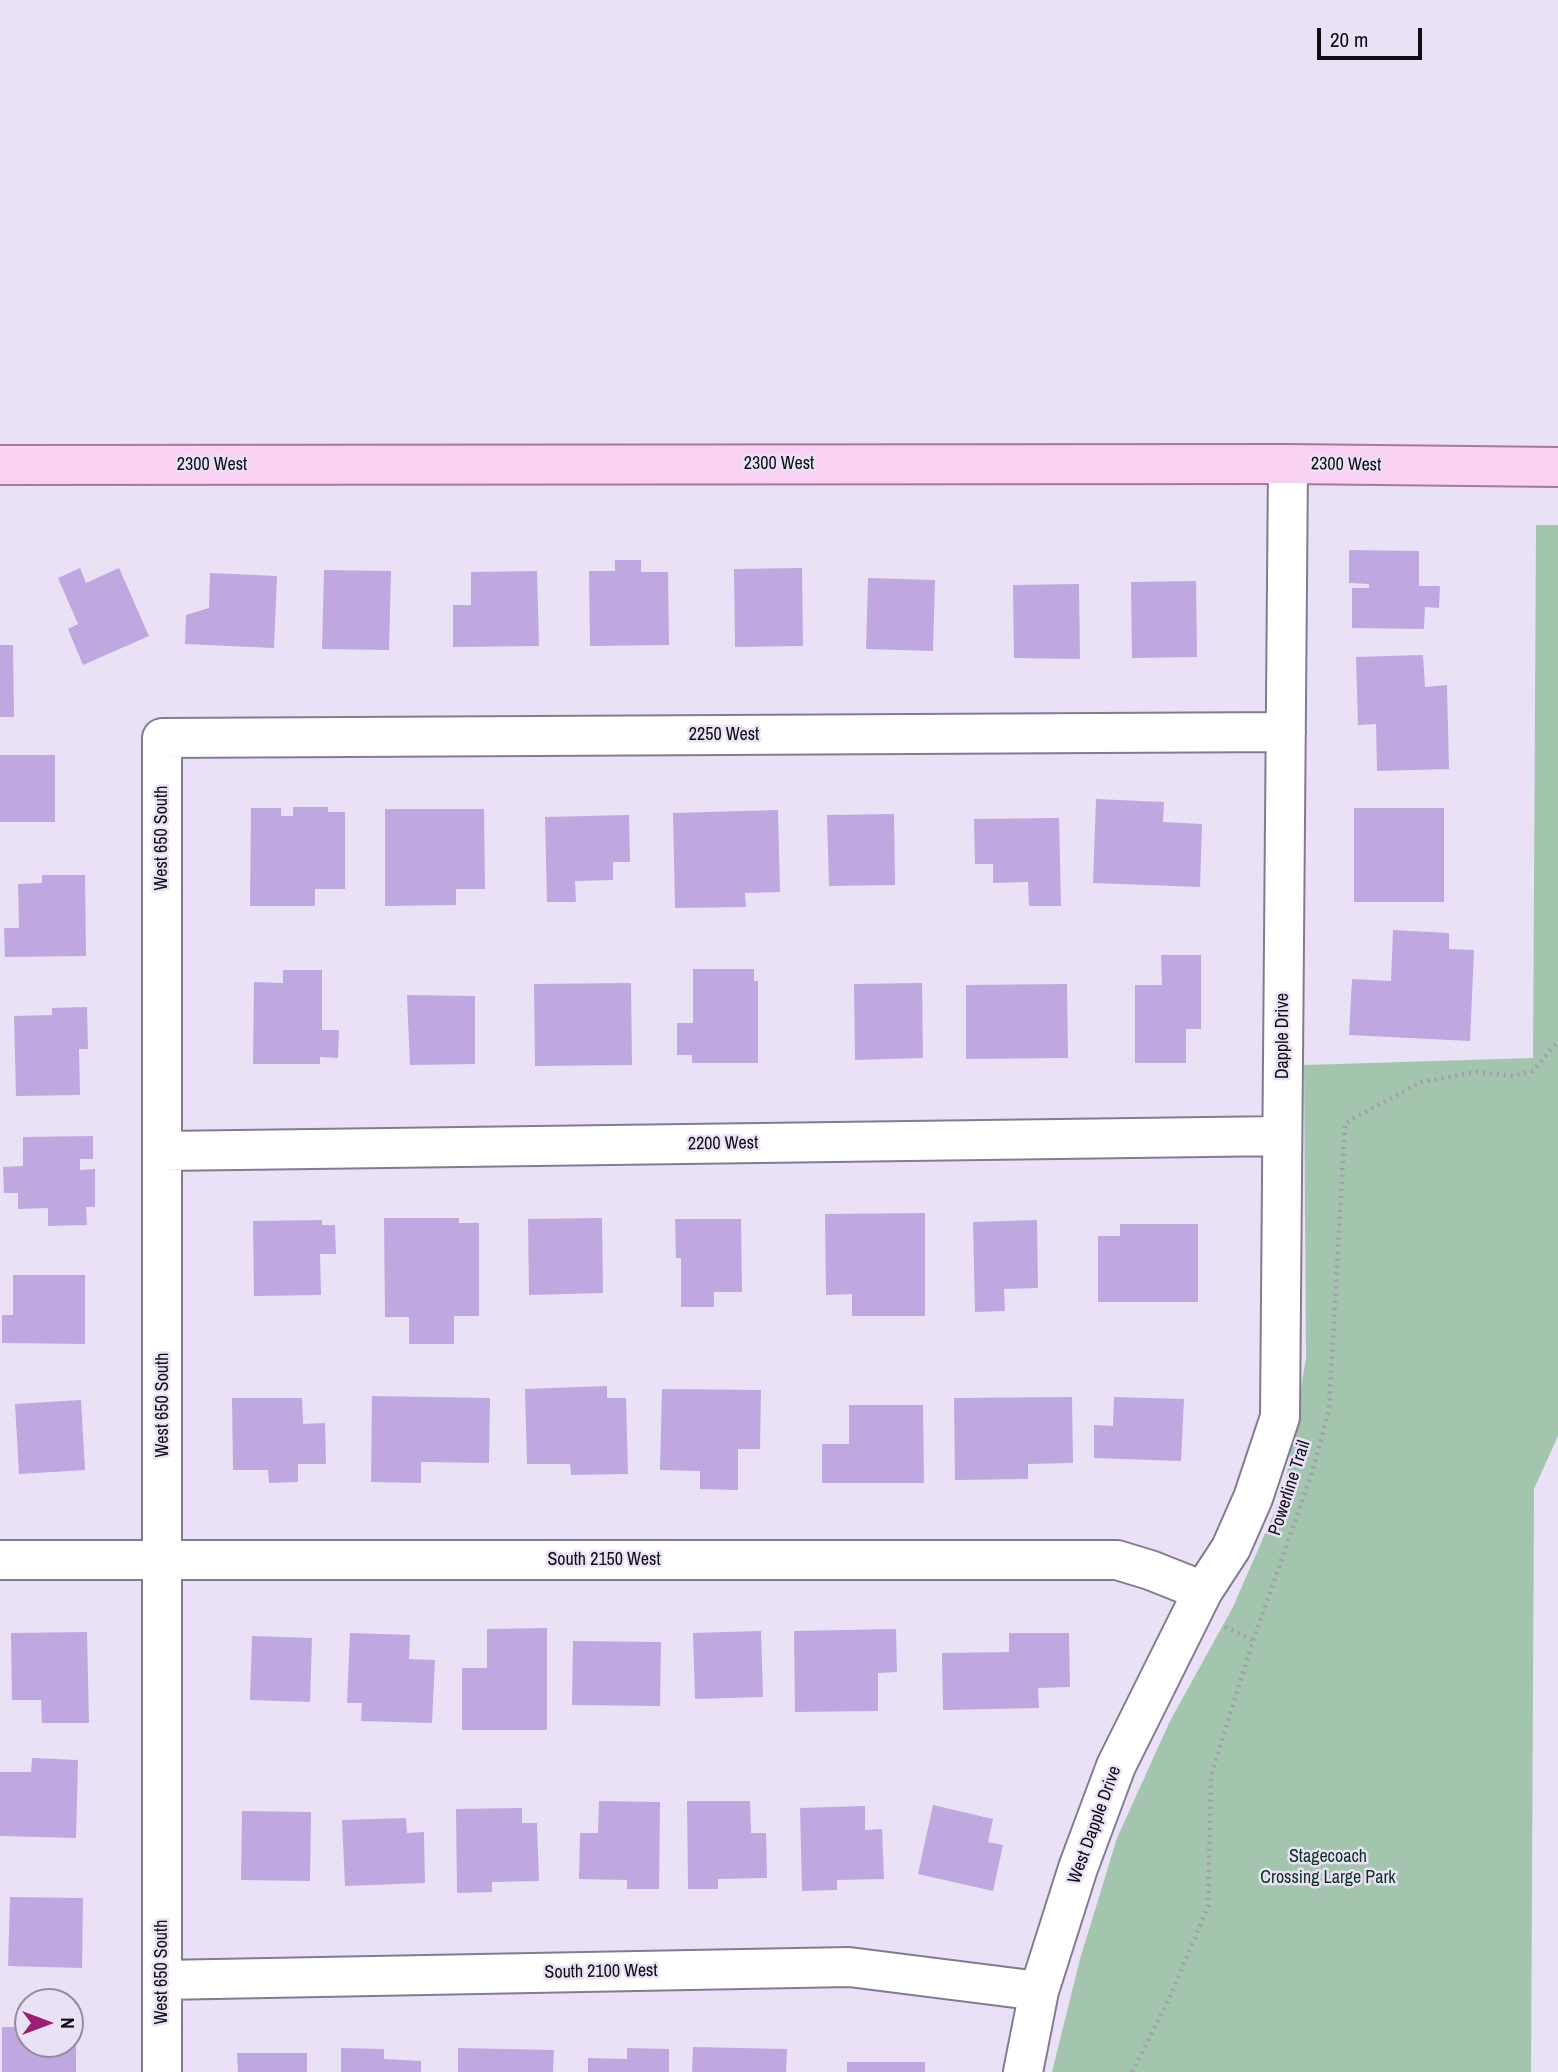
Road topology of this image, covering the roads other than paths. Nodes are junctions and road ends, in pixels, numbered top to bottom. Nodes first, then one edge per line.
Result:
1 (1288, 464) junction
2 (0, 465) edge
3 (1558, 467) edge
4 (1286, 732) junction
5 (162, 738) joint
6 (1282, 1136) junction
7 (163, 1151) junction
8 (0, 1560) edge
9 (163, 1560) junction
10 (1203, 1591) junction
11 (162, 1980) junction
12 (1039, 1992) junction
13 (162, 2072) edge
14 (1023, 2072) edge

1 - 2 main road, 2300 West
1 - 3 main road, 2300 West
1 - 4 street, Dapple Drive
4 - 5 street, 2250 West
4 - 6 street, Dapple Drive
5 - 7 street, West 650 South
6 - 7 street, 2200 West
6 - 10 street, Dapple Drive
7 - 9 street, West 650 South
8 - 9 street, South 2150 West
9 - 10 street, South 2150 West
9 - 11 street, West 650 South
10 - 12 street, West Dapple Drive
11 - 12 street, South 2100 West
11 - 13 street, West 650 South
12 - 14 street, West Dapple Drive

